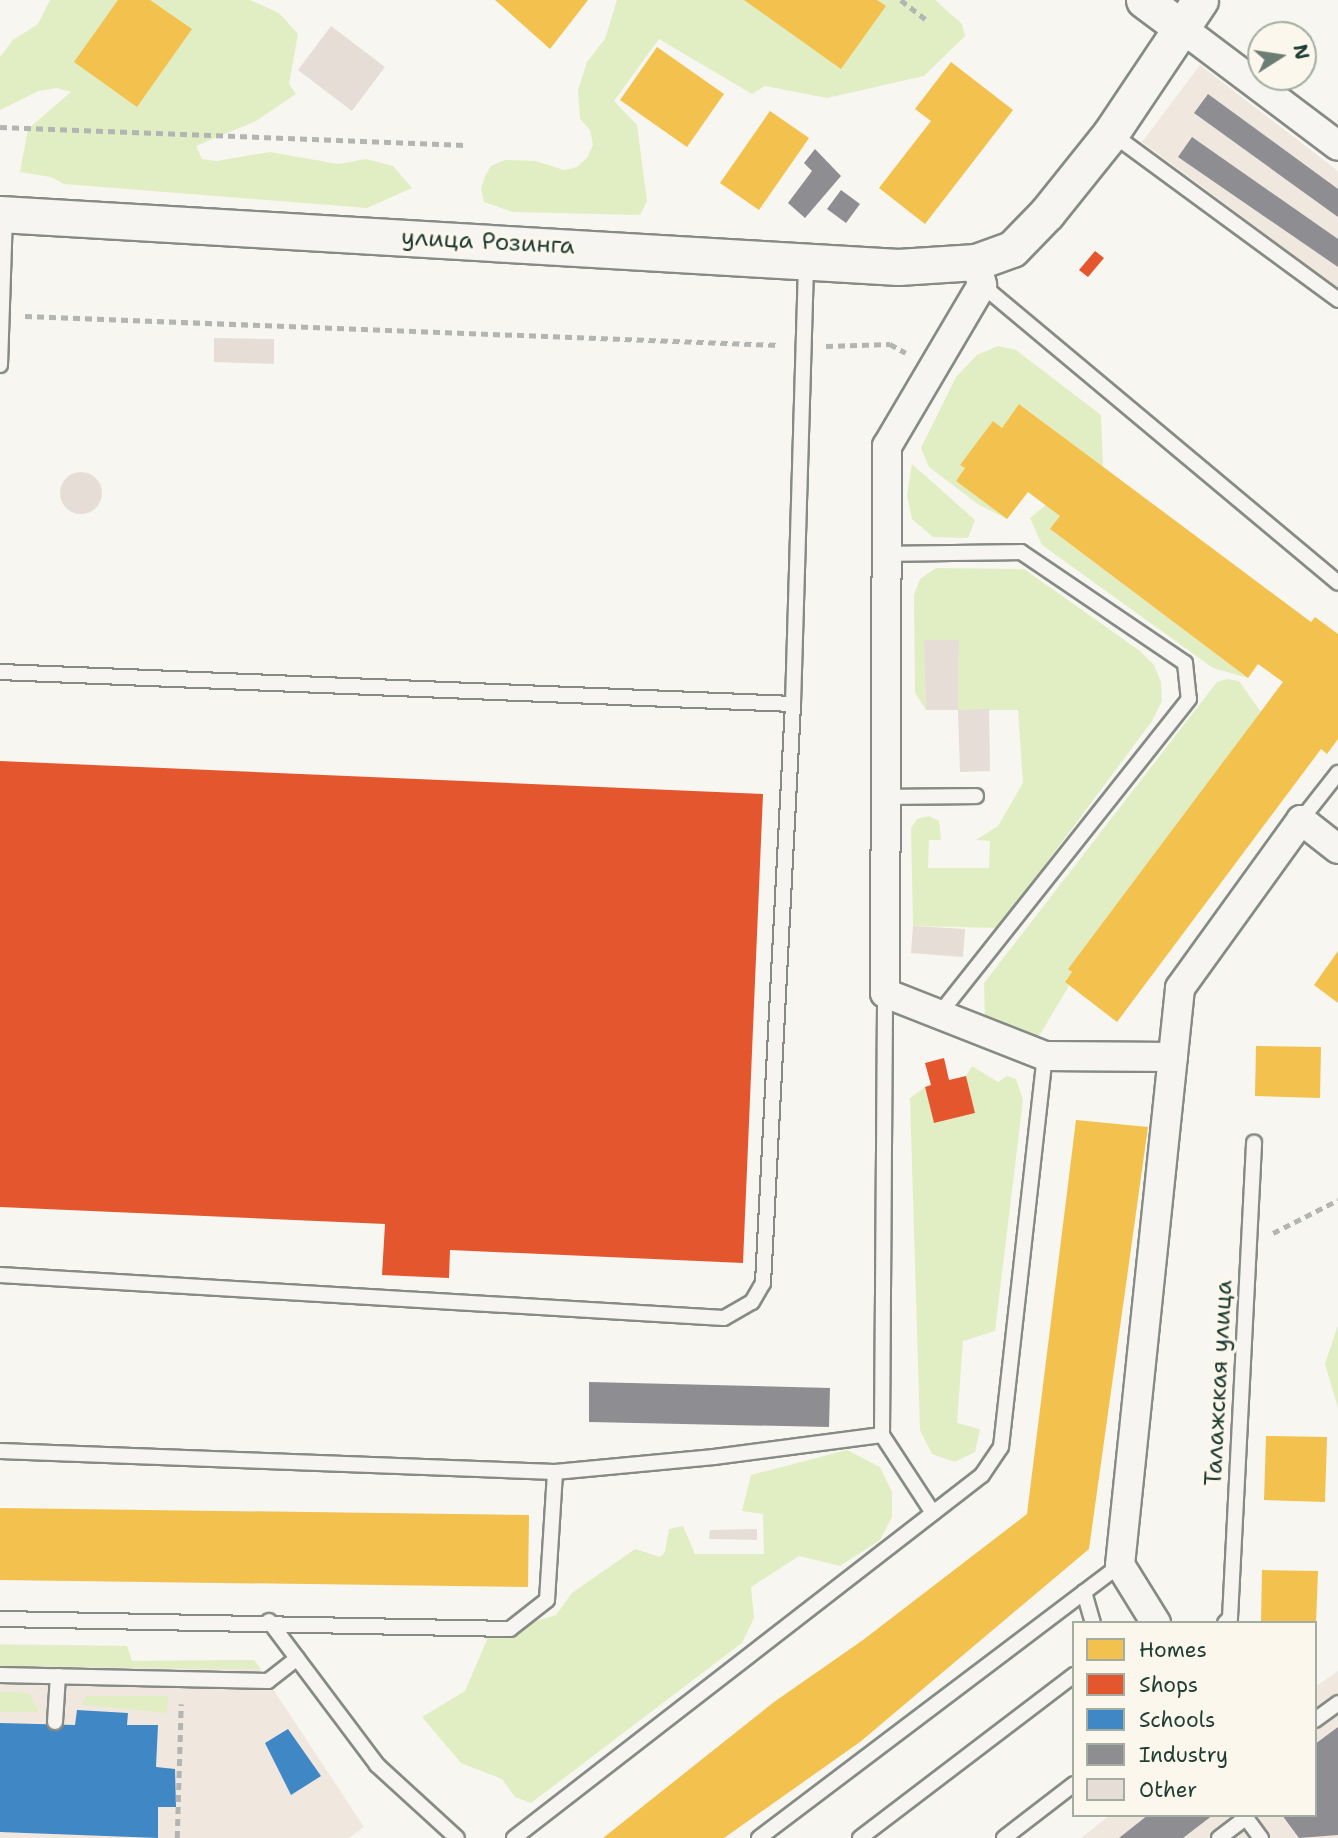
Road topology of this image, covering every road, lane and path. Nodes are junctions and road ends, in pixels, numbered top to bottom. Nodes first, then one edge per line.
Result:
1 (901, 0) edge
2 (1143, 0) edge
3 (1190, 13) edge
4 (925, 19) dead end
5 (0, 127) edge
6 (1111, 133) junction
7 (466, 145) dead end
8 (1338, 146) edge
9 (2, 214) edge
10 (807, 261) junction
11 (979, 273) junction
12 (1338, 300) edge
13 (2, 315) junction
14 (804, 346) junction
15 (0, 365) edge
16 (932, 369) junction
17 (885, 554) junction
18 (1338, 583) edge
19 (0, 672) edge
20 (793, 704) junction
21 (1338, 774) edge
22 (976, 796) dead end
23 (885, 797) junction
24 (1301, 820) junction
25 (1338, 849) edge
26 (885, 993) junction
27 (940, 1013) junction
28 (1045, 1056) junction
29 (1173, 1057) junction
30 (1254, 1143) dead end
31 (1338, 1200) edge
32 (1249, 1245) junction
33 (0, 1275) edge
34 (883, 1434) junction
35 (0, 1451) edge
36 (555, 1472) junction
37 (933, 1513) junction
38 (1120, 1565) junction
39 (1084, 1592) junction
40 (0, 1619) edge
41 (269, 1621) junction
42 (1092, 1621) edge
43 (1155, 1621) edge
44 (1227, 1621) edge
45 (297, 1658) junction
46 (0, 1675) edge
47 (58, 1676) junction
48 (1072, 1677) edge
49 (182, 1679) junction
50 (1338, 1703) edge
51 (1317, 1719) edge
52 (55, 1722) dead end
53 (1072, 1786) edge
54 (1244, 1817) edge
55 (177, 1838) edge
56 (457, 1838) edge
57 (514, 1838) edge
58 (758, 1838) edge
59 (860, 1838) edge
60 (1004, 1838) edge
61 (1219, 1838) edge
62 (1261, 1838) edge

1 - 4 path
2 - 3 street
3 - 6 street, улица Розинга
3 - 8 street
5 - 7 path
6 - 11 street, улица Розинга
6 - 12 lane
9 - 10 street, улица Розинга
9 - 13 lane
10 - 11 street, улица Розинга
10 - 14 lane
11 - 16 street
11 - 18 lane
13 - 14 path
13 - 15 lane
14 - 16 path
14 - 20 lane
16 - 17 street
17 - 23 street
17 - 27 lane
19 - 20 lane
20 - 33 lane
21 - 24 lane
22 - 23 lane
23 - 26 street
24 - 25 street
24 - 29 street
26 - 27 street
26 - 34 lane
27 - 28 street
28 - 29 street
28 - 37 lane
29 - 38 street
30 - 32 lane, Талажская улица
31 - 32 path
32 - 44 lane, Талажская улица
34 - 36 lane
34 - 37 lane
35 - 36 lane
36 - 41 lane
37 - 57 lane
38 - 39 lane
38 - 43 street
39 - 42 lane
39 - 58 lane
40 - 41 lane
41 - 45 lane
45 - 49 lane
45 - 56 lane
46 - 47 lane
47 - 49 lane
47 - 52 lane
48 - 59 lane
49 - 55 path
50 - 51 lane
53 - 60 lane
54 - 61 lane
54 - 62 lane

